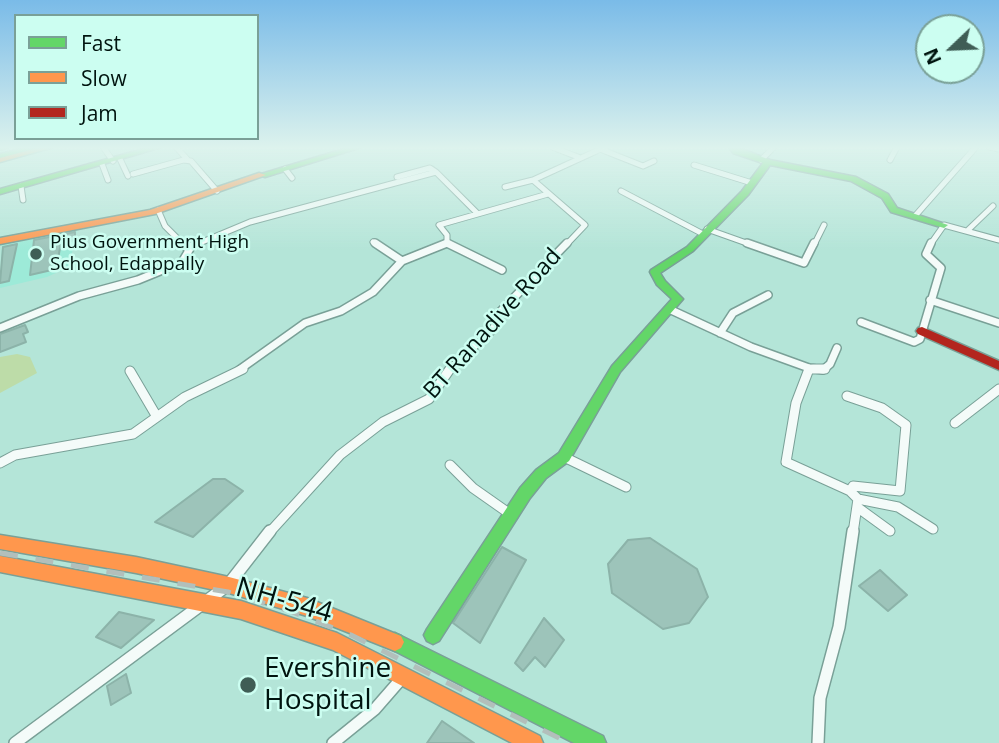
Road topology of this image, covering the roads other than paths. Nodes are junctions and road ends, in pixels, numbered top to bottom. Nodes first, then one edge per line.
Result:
1 (37, 182) edge
2 (209, 182) edge
3 (256, 182) edge
4 (400, 182) edge
5 (446, 182) edge
6 (526, 182) edge
7 (535, 182) edge
8 (748, 182) edge
9 (858, 182) edge
10 (945, 182) edge
11 (752, 183) joint
12 (21, 186) junction
13 (505, 187) dead end
14 (217, 191) junction
15 (621, 191) dead end
16 (0, 192) edge
17 (548, 194) junction
18 (23, 200) dead end
19 (993, 206) dead end
20 (158, 210) junction
21 (477, 213) junction
22 (915, 216) junction
23 (824, 225) dead end
24 (944, 225) junction
25 (968, 230) junction
26 (705, 232) junction
27 (999, 240) edge
28 (0, 241) edge
29 (373, 242) dead end
30 (447, 243) junction
31 (191, 247) junction
32 (402, 261) junction
33 (502, 270) dead end
34 (768, 295) dead end
35 (930, 300) junction
36 (669, 309) junction
37 (861, 322) dead end
38 (999, 323) edge
39 (0, 328) edge
40 (922, 331) junction
41 (720, 333) junction
42 (837, 348) dead end
43 (999, 366) edge
44 (808, 368) junction
45 (130, 371) dead end
46 (999, 389) edge
47 (847, 396) dead end
48 (157, 417) junction
49 (954, 423) dead end
50 (564, 457) junction
51 (0, 463) edge
52 (450, 465) dead end
53 (626, 487) dead end
54 (855, 499) junction
55 (510, 514) junction
56 (933, 529) dead end
57 (890, 530) dead end
58 (0, 542) edge
59 (0, 564) edge
60 (228, 585) junction
61 (198, 604) junction
62 (433, 635) joint
63 (419, 654) junction
64 (402, 678) junction
65 (570, 737) edge
66 (15, 743) edge
67 (333, 743) edge
68 (533, 743) edge
69 (596, 743) edge
70 (818, 743) edge

1 - 12 main road
2 - 14 street
3 - 14 main road
4 - 31 street
5 - 21 street
6 - 13 street
7 - 17 street, BT Ranadive Road
8 - 11 street
9 - 22 main road
10 - 22 street
11 - 26 main road
12 - 16 main road
12 - 18 street
14 - 20 main road
15 - 26 street
17 - 21 street
17 - 60 street, BT Ranadive Road
19 - 25 street
20 - 28 main road
20 - 31 street
21 - 30 street
22 - 24 main road
23 - 26 street
24 - 25 street
24 - 35 street
25 - 27 street
26 - 36 main road
29 - 32 street
30 - 32 street
30 - 33 street
31 - 39 street
32 - 48 street
34 - 41 street
35 - 38 street
35 - 40 street
36 - 41 street
36 - 50 main road
37 - 40 street
40 - 43 main road
41 - 44 street
42 - 44 street
44 - 54 street
45 - 48 street
46 - 49 street
47 - 54 street
48 - 51 street
50 - 53 street
50 - 55 main road
52 - 55 street
54 - 56 street
54 - 57 street
54 - 70 street
55 - 62 main road
58 - 60 main road, NH-544
59 - 61 main road, NH-544
60 - 61 street, BT Ranadive Road
60 - 63 main road, NH-544
61 - 64 main road, NH-544
61 - 66 street, BT Ranadive Road
62 - 63 street
63 - 65 main road, NH-544
64 - 67 street
64 - 68 main road, NH-544
65 - 69 main road

